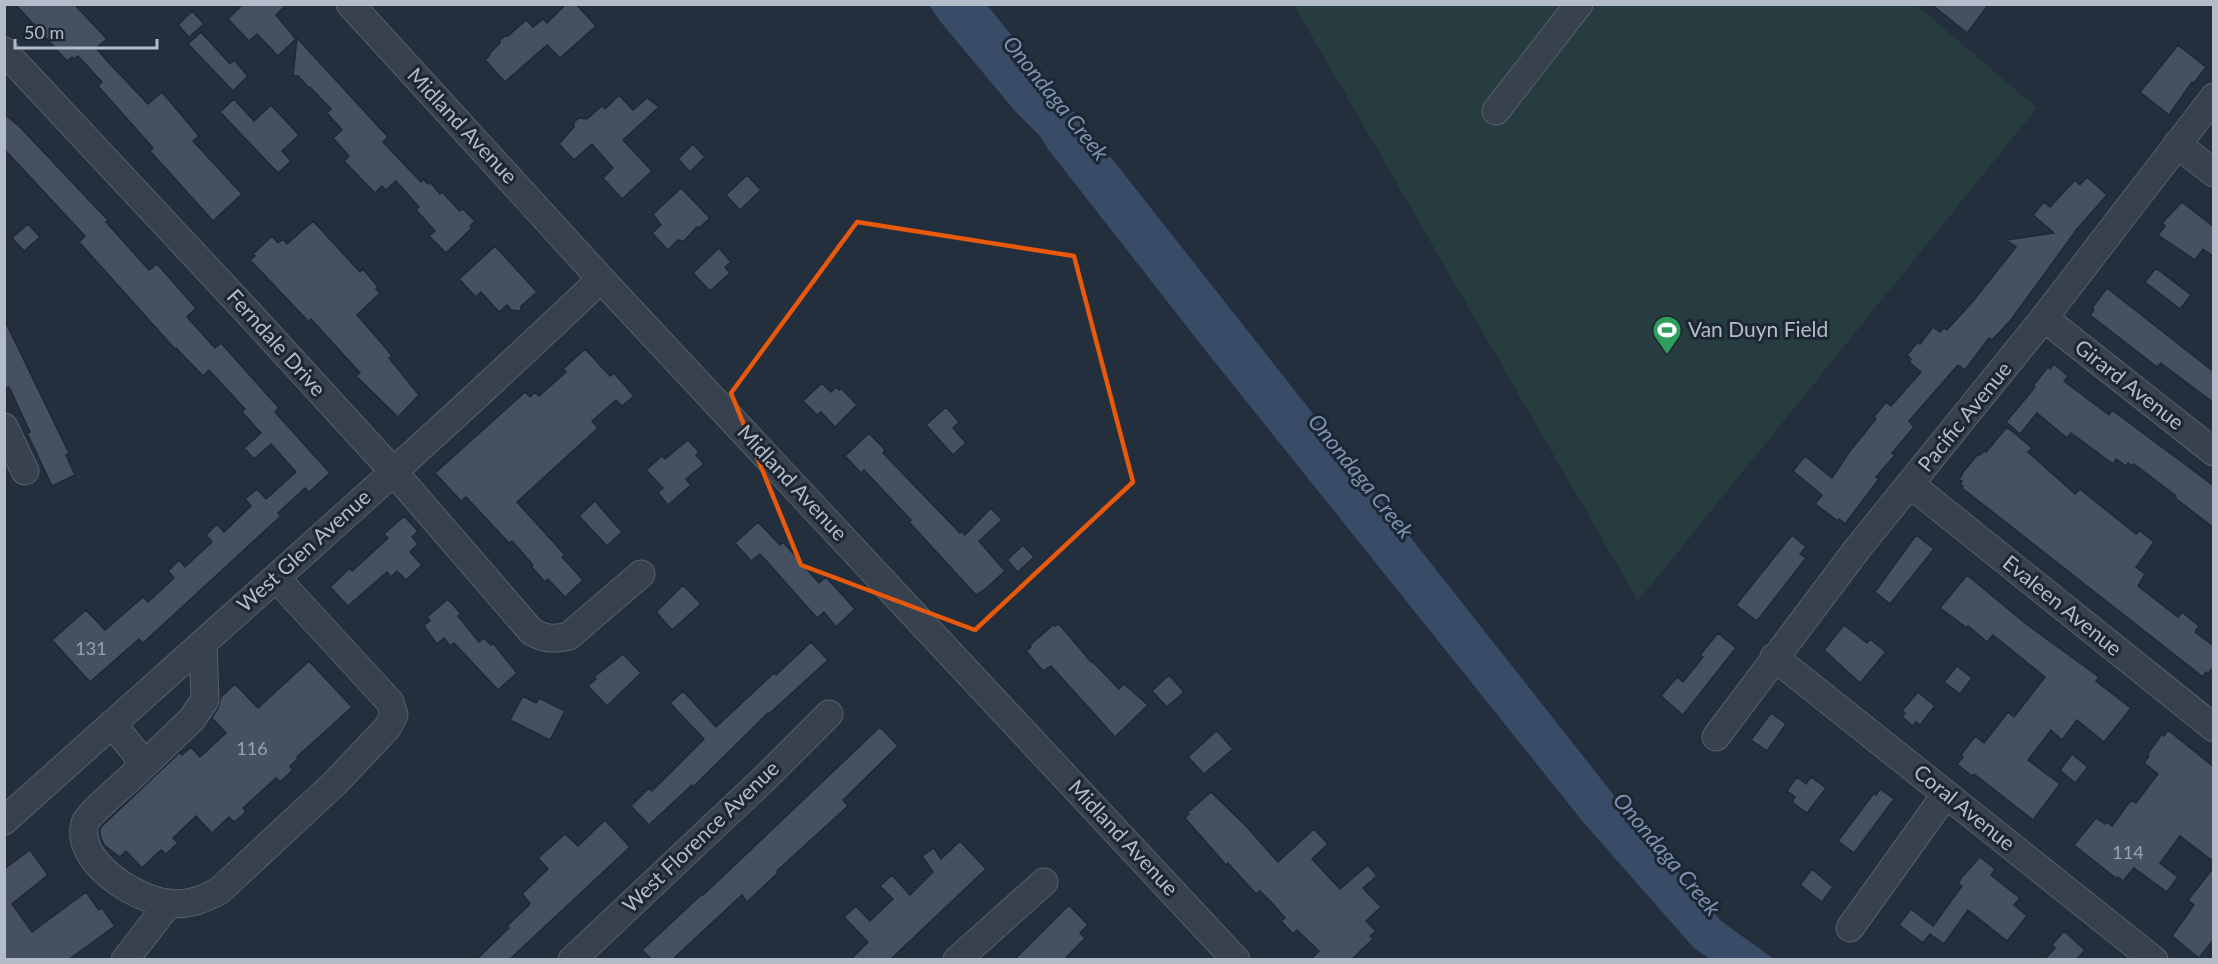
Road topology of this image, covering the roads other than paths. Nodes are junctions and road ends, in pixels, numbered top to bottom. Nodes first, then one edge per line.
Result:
1 (350, 4) edge
2 (1580, 4) edge
3 (4, 51) edge
4 (2214, 97) edge
5 (1496, 111) dead end
6 (2177, 144) junction
7 (2214, 173) edge
8 (601, 279) junction
9 (2044, 318) junction
10 (4, 427) edge
11 (2214, 452) edge
12 (25, 471) dead end
13 (393, 471) junction
14 (1910, 484) junction
15 (641, 574) dead end
16 (276, 578) junction
17 (203, 643) junction
18 (1774, 657) junction
19 (829, 714) dead end
20 (112, 724) junction
21 (2214, 728) edge
22 (1716, 737) dead end
23 (141, 768) junction
24 (1946, 794) junction
25 (4, 821) edge
26 (1044, 882) dead end
27 (169, 903) junction
28 (1850, 928) dead end
29 (125, 960) edge
30 (573, 960) edge
31 (957, 960) edge
32 (1236, 960) edge
33 (2154, 960) edge

1 - 8 street, Midland Avenue
2 - 5 street
3 - 13 street, Ferndale Drive
4 - 6 street, Pacific Avenue
6 - 7 street
6 - 9 street, Pacific Avenue
8 - 13 street, West Glen Avenue
8 - 32 street, Midland Avenue
9 - 11 street, Girard Avenue
9 - 14 street, Pacific Avenue
10 - 12 street
13 - 15 street, Ferndale Drive
13 - 16 street, West Glen Avenue
14 - 18 street, Pacific Avenue
14 - 21 street, Evaleen Avenue
16 - 17 street, West Glen Avenue
16 - 27 street
17 - 20 street, West Glen Avenue
17 - 23 street
18 - 22 street, Pacific Avenue
18 - 24 street, Coral Avenue
19 - 30 street, West Florence Avenue
20 - 23 street
20 - 25 street, West Glen Avenue
23 - 27 street
24 - 28 street
24 - 33 street, Coral Avenue
26 - 31 street
27 - 29 street

